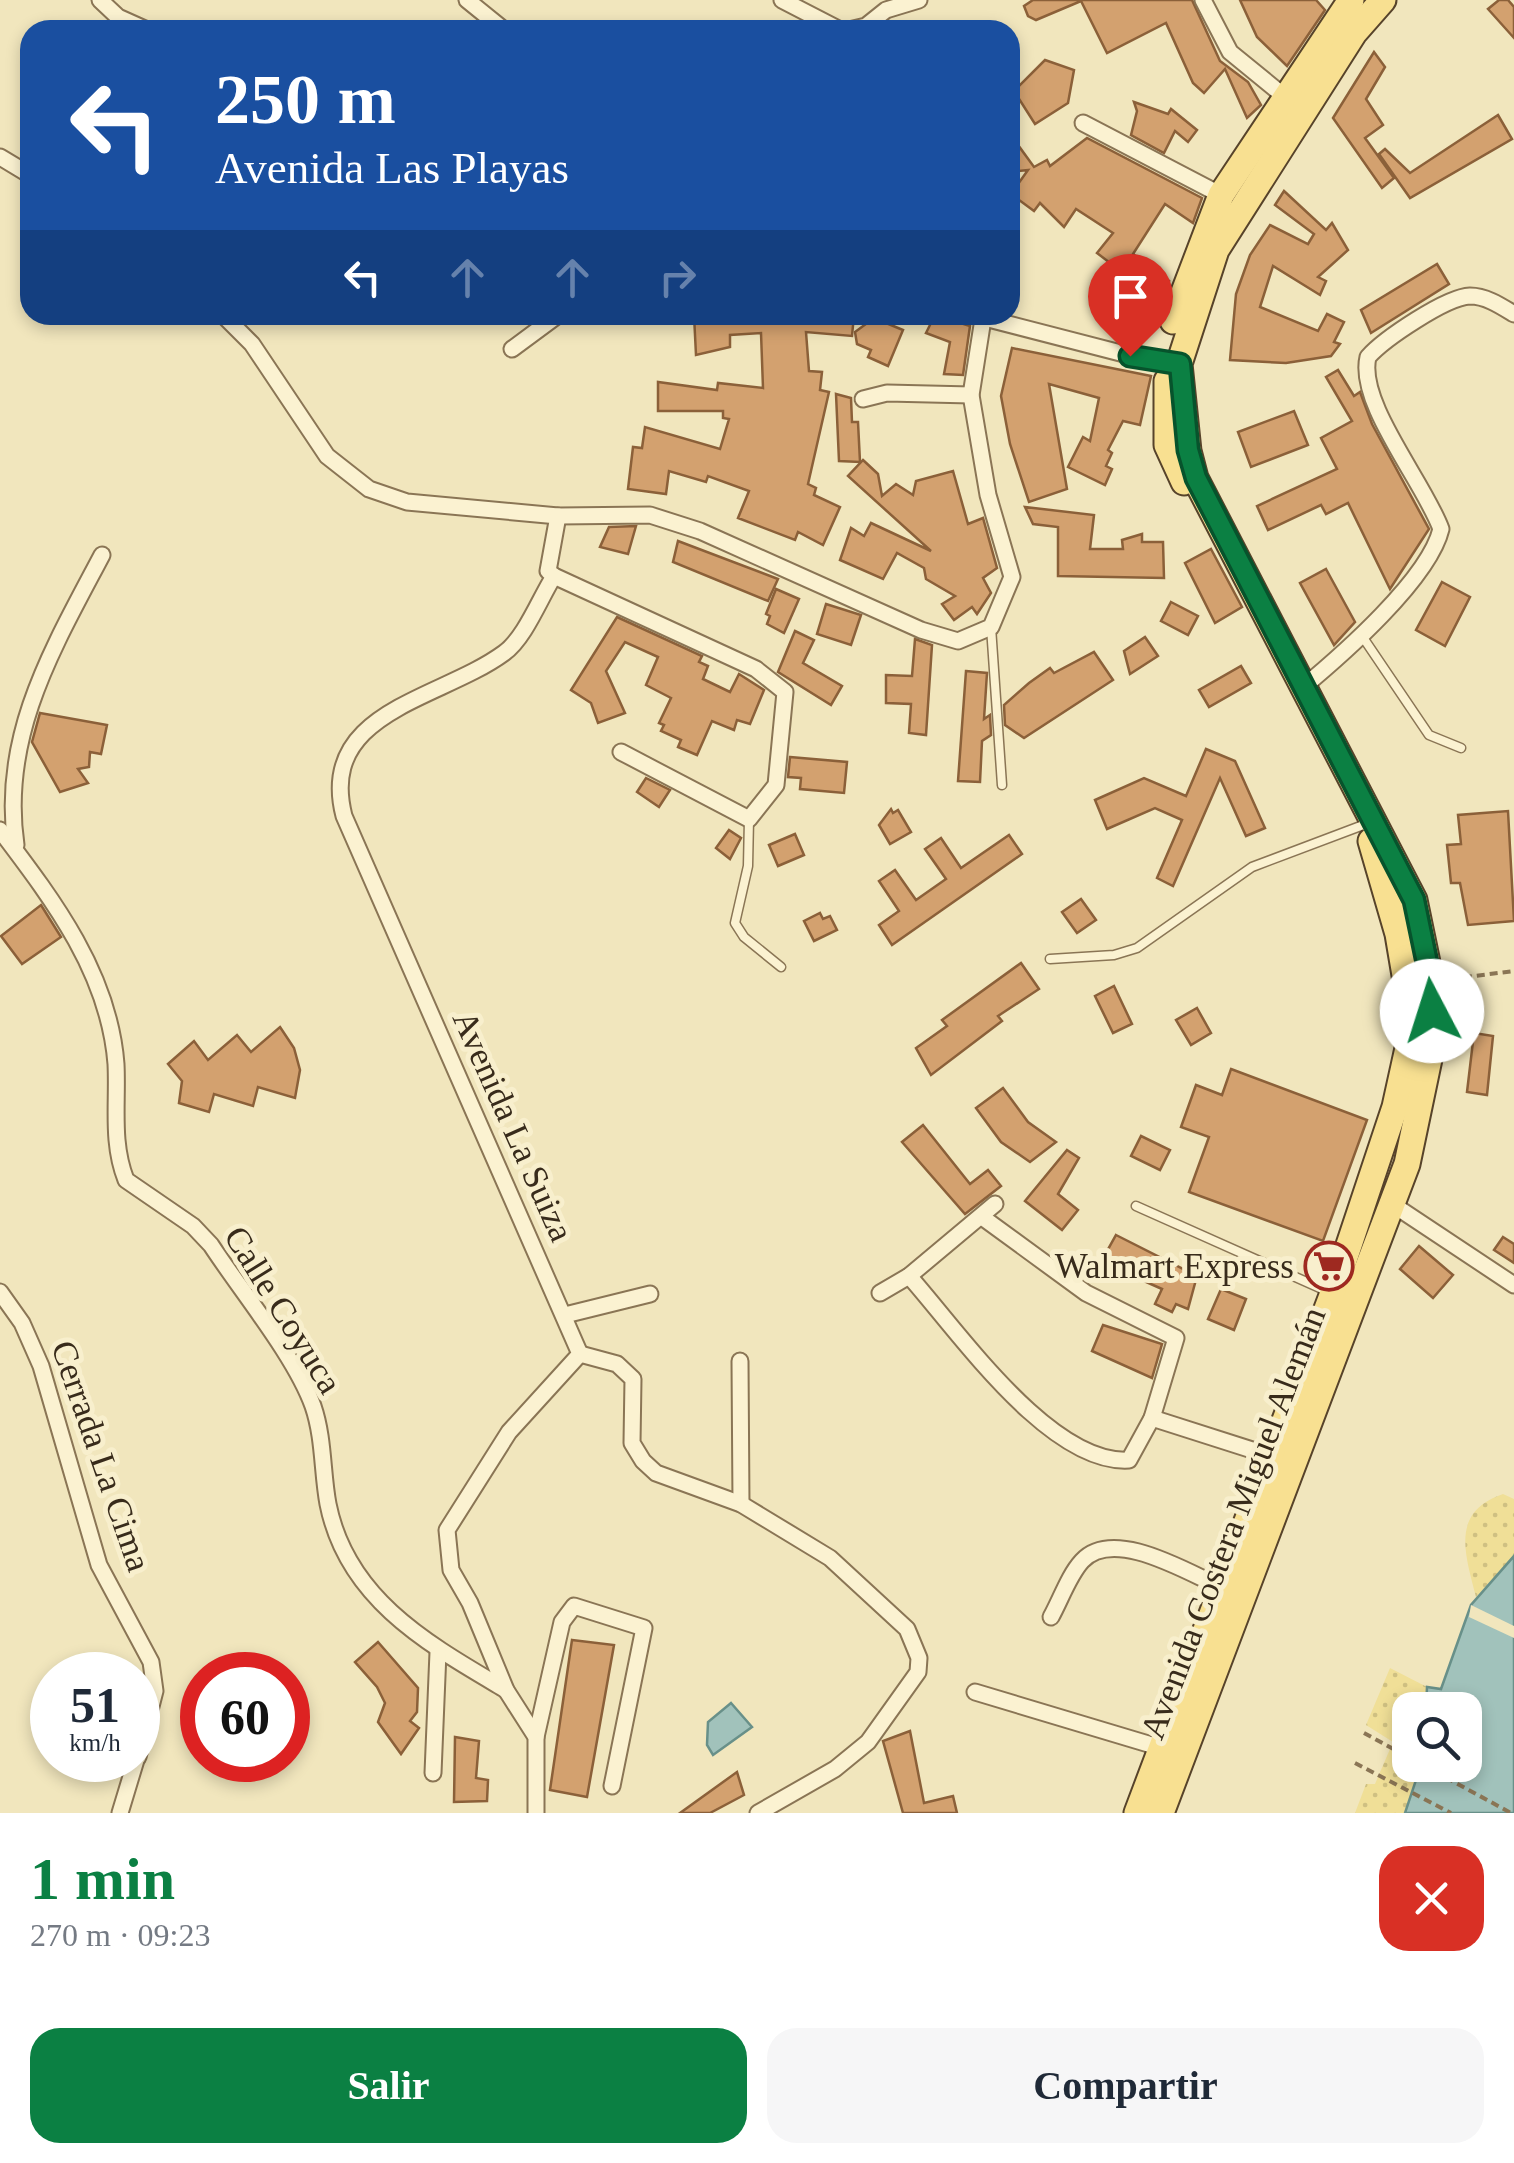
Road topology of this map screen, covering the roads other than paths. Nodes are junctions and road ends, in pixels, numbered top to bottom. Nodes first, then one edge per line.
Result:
1 (100, 0) edge
2 (467, 0) edge
3 (782, 0) edge
4 (919, 0) edge
5 (1204, 0) edge
6 (1351, 0) edge
7 (1382, 0) edge
8 (124, 20) edge
9 (492, 20) edge
10 (821, 20) edge
11 (874, 20) edge
12 (1298, 104) junction
13 (1083, 123) dead end
14 (1221, 195) junction
15 (1514, 314) edge
16 (234, 325) edge
17 (544, 325) edge
18 (977, 325) edge
19 (1011, 325) edge
20 (512, 349) dead end
21 (1173, 364) junction
22 (971, 395) junction
23 (863, 399) dead end
24 (558, 516) junction
25 (102, 555) dead end
26 (554, 576) junction
27 (991, 627) junction
28 (1362, 636) junction
29 (1300, 689) junction
30 (1461, 748) dead end
31 (621, 752) dead end
32 (1002, 784) dead end
33 (749, 819) junction
34 (1366, 824) junction
35 (0, 830) edge
36 (18, 854) junction
37 (1050, 960) dead end
38 (781, 967) dead end
39 (995, 1204) dead end
40 (1392, 1204) junction
41 (1136, 1206) dead end
42 (982, 1217) junction
43 (909, 1276) junction
44 (1514, 1285) edge
45 (0, 1292) edge
46 (880, 1293) dead end
47 (650, 1294) dead end
48 (1333, 1294) junction
49 (565, 1315) junction
50 (580, 1354) junction
51 (740, 1361) dead end
52 (1152, 1418) junction
53 (1271, 1456) junction
54 (741, 1504) junction
55 (1223, 1588) junction
56 (1051, 1616) dead end
57 (146, 1652) edge
58 (438, 1652) junction
59 (506, 1690) junction
60 (975, 1692) dead end
61 (536, 1738) junction
62 (1164, 1749) junction
63 (433, 1773) dead end
64 (130, 1782) edge
65 (612, 1786) dead end
66 (120, 1813) edge
67 (536, 1813) edge
68 (758, 1813) edge
69 (1136, 1813) edge
70 (1161, 1813) edge

1 - 8 street
2 - 9 street
3 - 10 street
4 - 11 street
5 - 12 street
6 - 12 main road, Avenida Costera Miguel Alemán
7 - 12 main road, Avenida Costera Miguel Alemán
12 - 14 main road, Avenida Costera Miguel Alemán
12 - 21 main road, Avenida Costera Miguel Alemán
13 - 14 street
14 - 21 main road, Avenida Costera Miguel Alemán
15 - 28 street
16 - 24 street
17 - 20 street
18 - 22 street
19 - 21 street
21 - 29 main road, Avenida Costera Miguel Alemán
22 - 23 street
22 - 27 street
24 - 26 street, Avenida La Suiza
24 - 27 street
25 - 36 street
26 - 33 street
26 - 49 street, Avenida La Suiza
27 - 32 lane
28 - 29 street
28 - 30 lane
29 - 34 main road, Avenida Costera Miguel Alemán
29 - 40 main road, Avenida Costera Miguel Alemán
31 - 33 street
33 - 38 lane
34 - 37 lane
34 - 48 main road, Avenida Costera Miguel Alemán
35 - 36 street, Calle Coyuca
36 - 58 street, Calle Coyuca
39 - 42 street
40 - 44 street
40 - 70 main road, Avenida Costera Miguel Alemán
41 - 48 lane
42 - 43 street
42 - 52 street
43 - 46 street
43 - 52 street
45 - 57 street, Cerrada La Cima
47 - 49 street
48 - 53 main road, Avenida Costera Miguel Alemán
49 - 50 street, Avenida La Suiza
50 - 54 street
50 - 59 street
51 - 54 street
52 - 53 street
53 - 55 main road, Avenida Costera Miguel Alemán
54 - 68 street
55 - 56 street
55 - 62 main road, Avenida Costera Miguel Alemán
58 - 59 street, Calle Coyuca
58 - 63 street
59 - 61 street
60 - 62 street
61 - 65 street
61 - 67 street
62 - 69 main road, Avenida Costera Miguel Alemán
64 - 66 street, Cerrada La Cima

